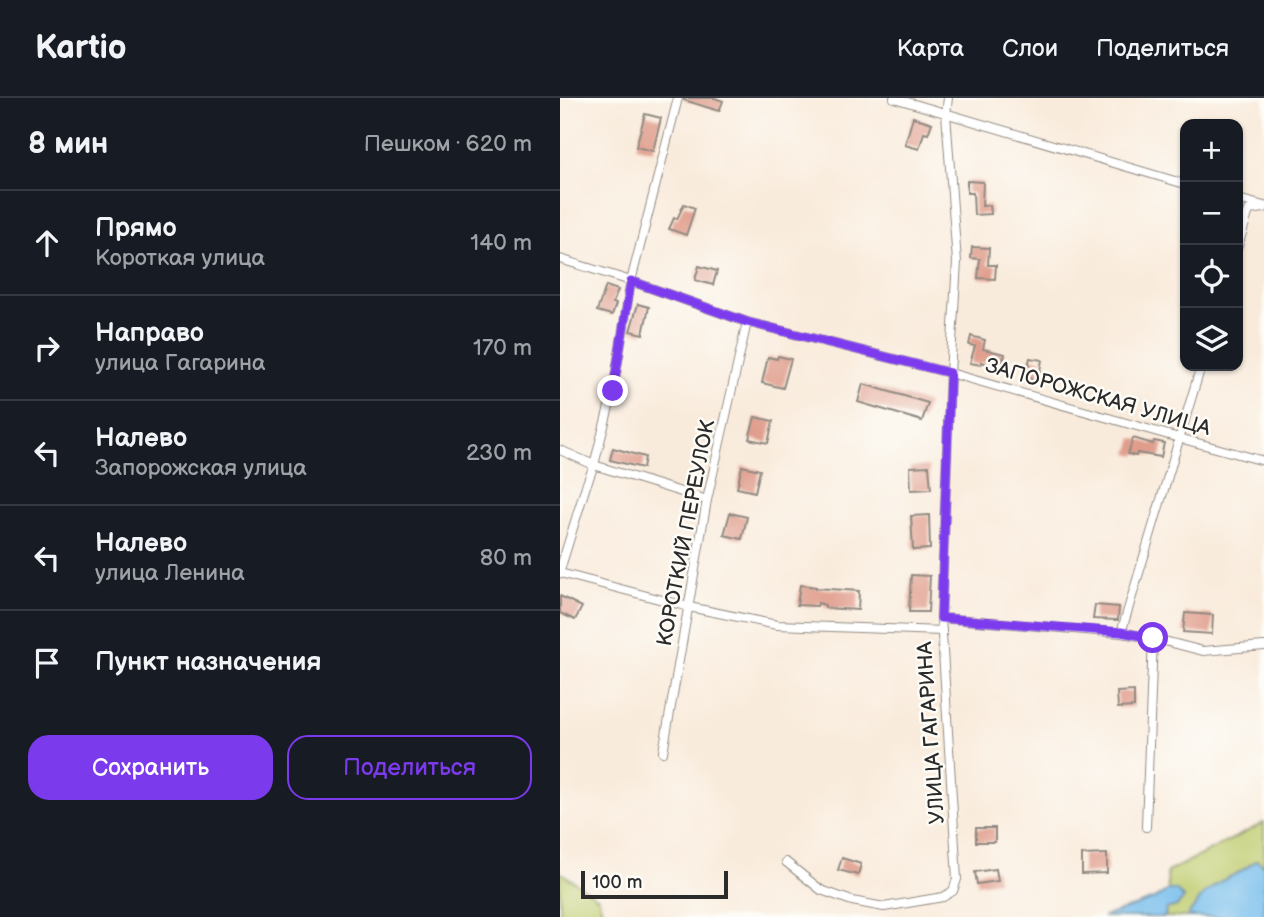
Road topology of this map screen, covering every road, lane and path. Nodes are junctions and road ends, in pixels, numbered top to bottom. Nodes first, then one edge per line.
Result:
1 (678, 98) edge
2 (894, 98) edge
3 (948, 98) edge
4 (946, 114) junction
5 (1180, 183) edge
6 (1243, 201) edge
7 (1264, 207) edge
8 (1238, 245) edge
9 (560, 259) edge
10 (631, 281) junction
11 (747, 322) junction
12 (1199, 371) edge
13 (950, 373) junction
14 (1179, 438) junction
15 (560, 450) edge
16 (1264, 461) edge
17 (594, 465) junction
18 (707, 500) junction
19 (560, 571) edge
20 (689, 607) junction
21 (941, 618) junction
22 (942, 631) junction
23 (1121, 632) junction
24 (1153, 638) junction
25 (1264, 646) edge
26 (663, 752) dead end
27 (1146, 827) dead end
28 (786, 862) dead end

1 - 10 street
2 - 4 street
3 - 4 street, УЛИЦА ГАГАРИНА
4 - 5 street
4 - 13 street, УЛИЦА ГАГАРИНА
6 - 7 street
7 - 8 street
9 - 10 street, ЗАПОРОЖСКАЯ УЛИЦА
10 - 11 street, ЗАПОРОЖСКАЯ УЛИЦА
10 - 17 street
11 - 13 street, ЗАПОРОЖСКАЯ УЛИЦА
11 - 18 street, КОРОТКИЙ ПЕРЕУЛОК
12 - 14 street
13 - 14 street, ЗАПОРОЖСКАЯ УЛИЦА
13 - 21 street, УЛИЦА ГАГАРИНА
14 - 16 street, ЗАПОРОЖСКАЯ УЛИЦА
14 - 23 street
15 - 17 street
17 - 18 street
17 - 19 street
18 - 20 street, КОРОТКИЙ ПЕРЕУЛОК
19 - 20 street
20 - 22 street
20 - 26 street, КОРОТКИЙ ПЕРЕУЛОК
21 - 22 street, УЛИЦА ГАГАРИНА
21 - 23 street
22 - 28 street, УЛИЦА ГАГАРИНА
23 - 24 street
24 - 25 street
24 - 27 street

